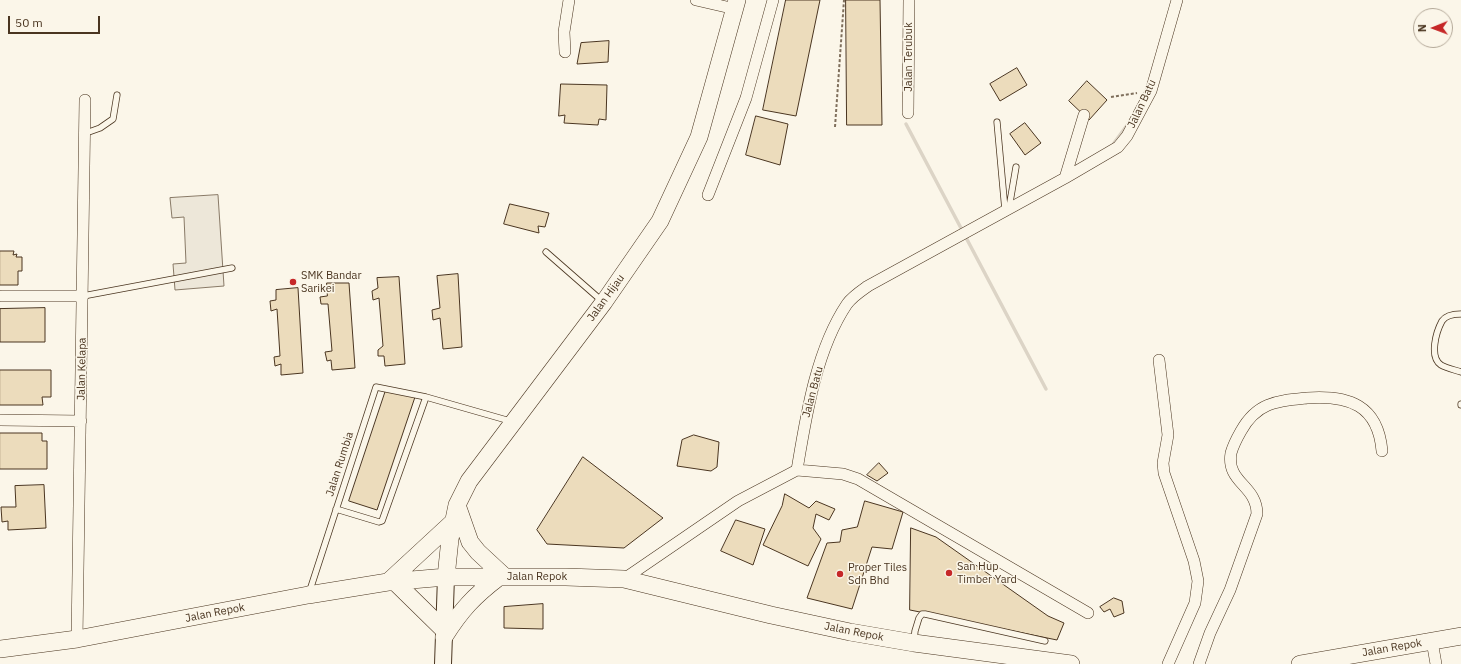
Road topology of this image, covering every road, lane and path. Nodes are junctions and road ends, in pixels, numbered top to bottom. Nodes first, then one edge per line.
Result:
1 (569, 0) edge
2 (696, 0) edge
3 (773, 0) edge
4 (844, 0) edge
5 (909, 0) edge
6 (1177, 0) edge
7 (736, 4) edge
8 (565, 52) dead end
9 (1151, 91) junction
10 (117, 95) dead end
11 (1111, 97) dead end
12 (85, 100) dead end
13 (908, 113) dead end
14 (1084, 115) dead end
15 (997, 122) dead end
16 (835, 127) dead end
17 (86, 133) junction
18 (1016, 167) dead end
19 (1065, 178) junction
20 (708, 195) dead end
21 (1007, 209) junction
22 (546, 252) dead end
23 (232, 268) dead end
24 (2, 296) dead end
25 (83, 296) junction
26 (604, 302) junction
27 (1461, 314) edge
28 (1159, 360) dead end
29 (1461, 372) edge
30 (426, 397) junction
31 (0, 420) edge
32 (81, 421) junction
33 (513, 422) junction
34 (1382, 451) dead end
35 (797, 470) junction
36 (336, 509) junction
37 (455, 513) junction
38 (446, 577) junction
39 (502, 577) junction
40 (624, 578) junction
41 (391, 582) junction
42 (308, 595) junction
43 (1088, 613) dead end
44 (444, 634) junction
45 (1461, 636) edge
46 (77, 639) junction
47 (1045, 641) dead end
48 (1432, 641) junction
49 (914, 643) junction
50 (0, 648) edge
51 (442, 664) edge
52 (1070, 664) edge
53 (1168, 664) edge
54 (1199, 664) edge
55 (1300, 664) edge
56 (1436, 664) edge

1 - 8 street
2 - 7 street
3 - 20 street
4 - 16 path
5 - 13 street, Jalan Terubuk
6 - 9 street, Jalan Batu
7 - 26 main road, Jalan Hijau
9 - 11 path
9 - 19 street, Jalan Batu
10 - 17 lane
12 - 17 street, Jalan Kelapa
14 - 19 street
15 - 21 lane
17 - 25 street, Jalan Kelapa
18 - 21 lane
19 - 21 street, Jalan Batu
21 - 35 street, Jalan Batu
22 - 26 lane
23 - 25 lane
24 - 25 street
25 - 32 street, Jalan Kelapa
26 - 33 main road, Jalan Hijau
27 - 29 lane
28 - 53 street
30 - 33 lane
30 - 36 lane, Jalan Rumbia
30 - 36 lane
31 - 32 street
32 - 46 street, Jalan Kelapa
33 - 37 main road, Jalan Hijau
34 - 54 street
35 - 40 street
35 - 43 street
36 - 42 lane, Jalan Rumbia
37 - 38 main road, Jalan Hijau
37 - 39 main road
37 - 41 main road
38 - 39 main road, Jalan Repok
38 - 41 main road, Jalan Repok
38 - 44 main road
39 - 40 main road, Jalan Repok
39 - 44 main road
40 - 49 main road, Jalan Repok
41 - 42 main road, Jalan Repok
41 - 44 main road
42 - 46 main road, Jalan Repok
44 - 51 main road
45 - 48 main road, Jalan Repok
46 - 50 main road, Jalan Repok
47 - 49 lane
48 - 55 main road, Jalan Repok
48 - 56 street
49 - 52 main road, Jalan Repok

